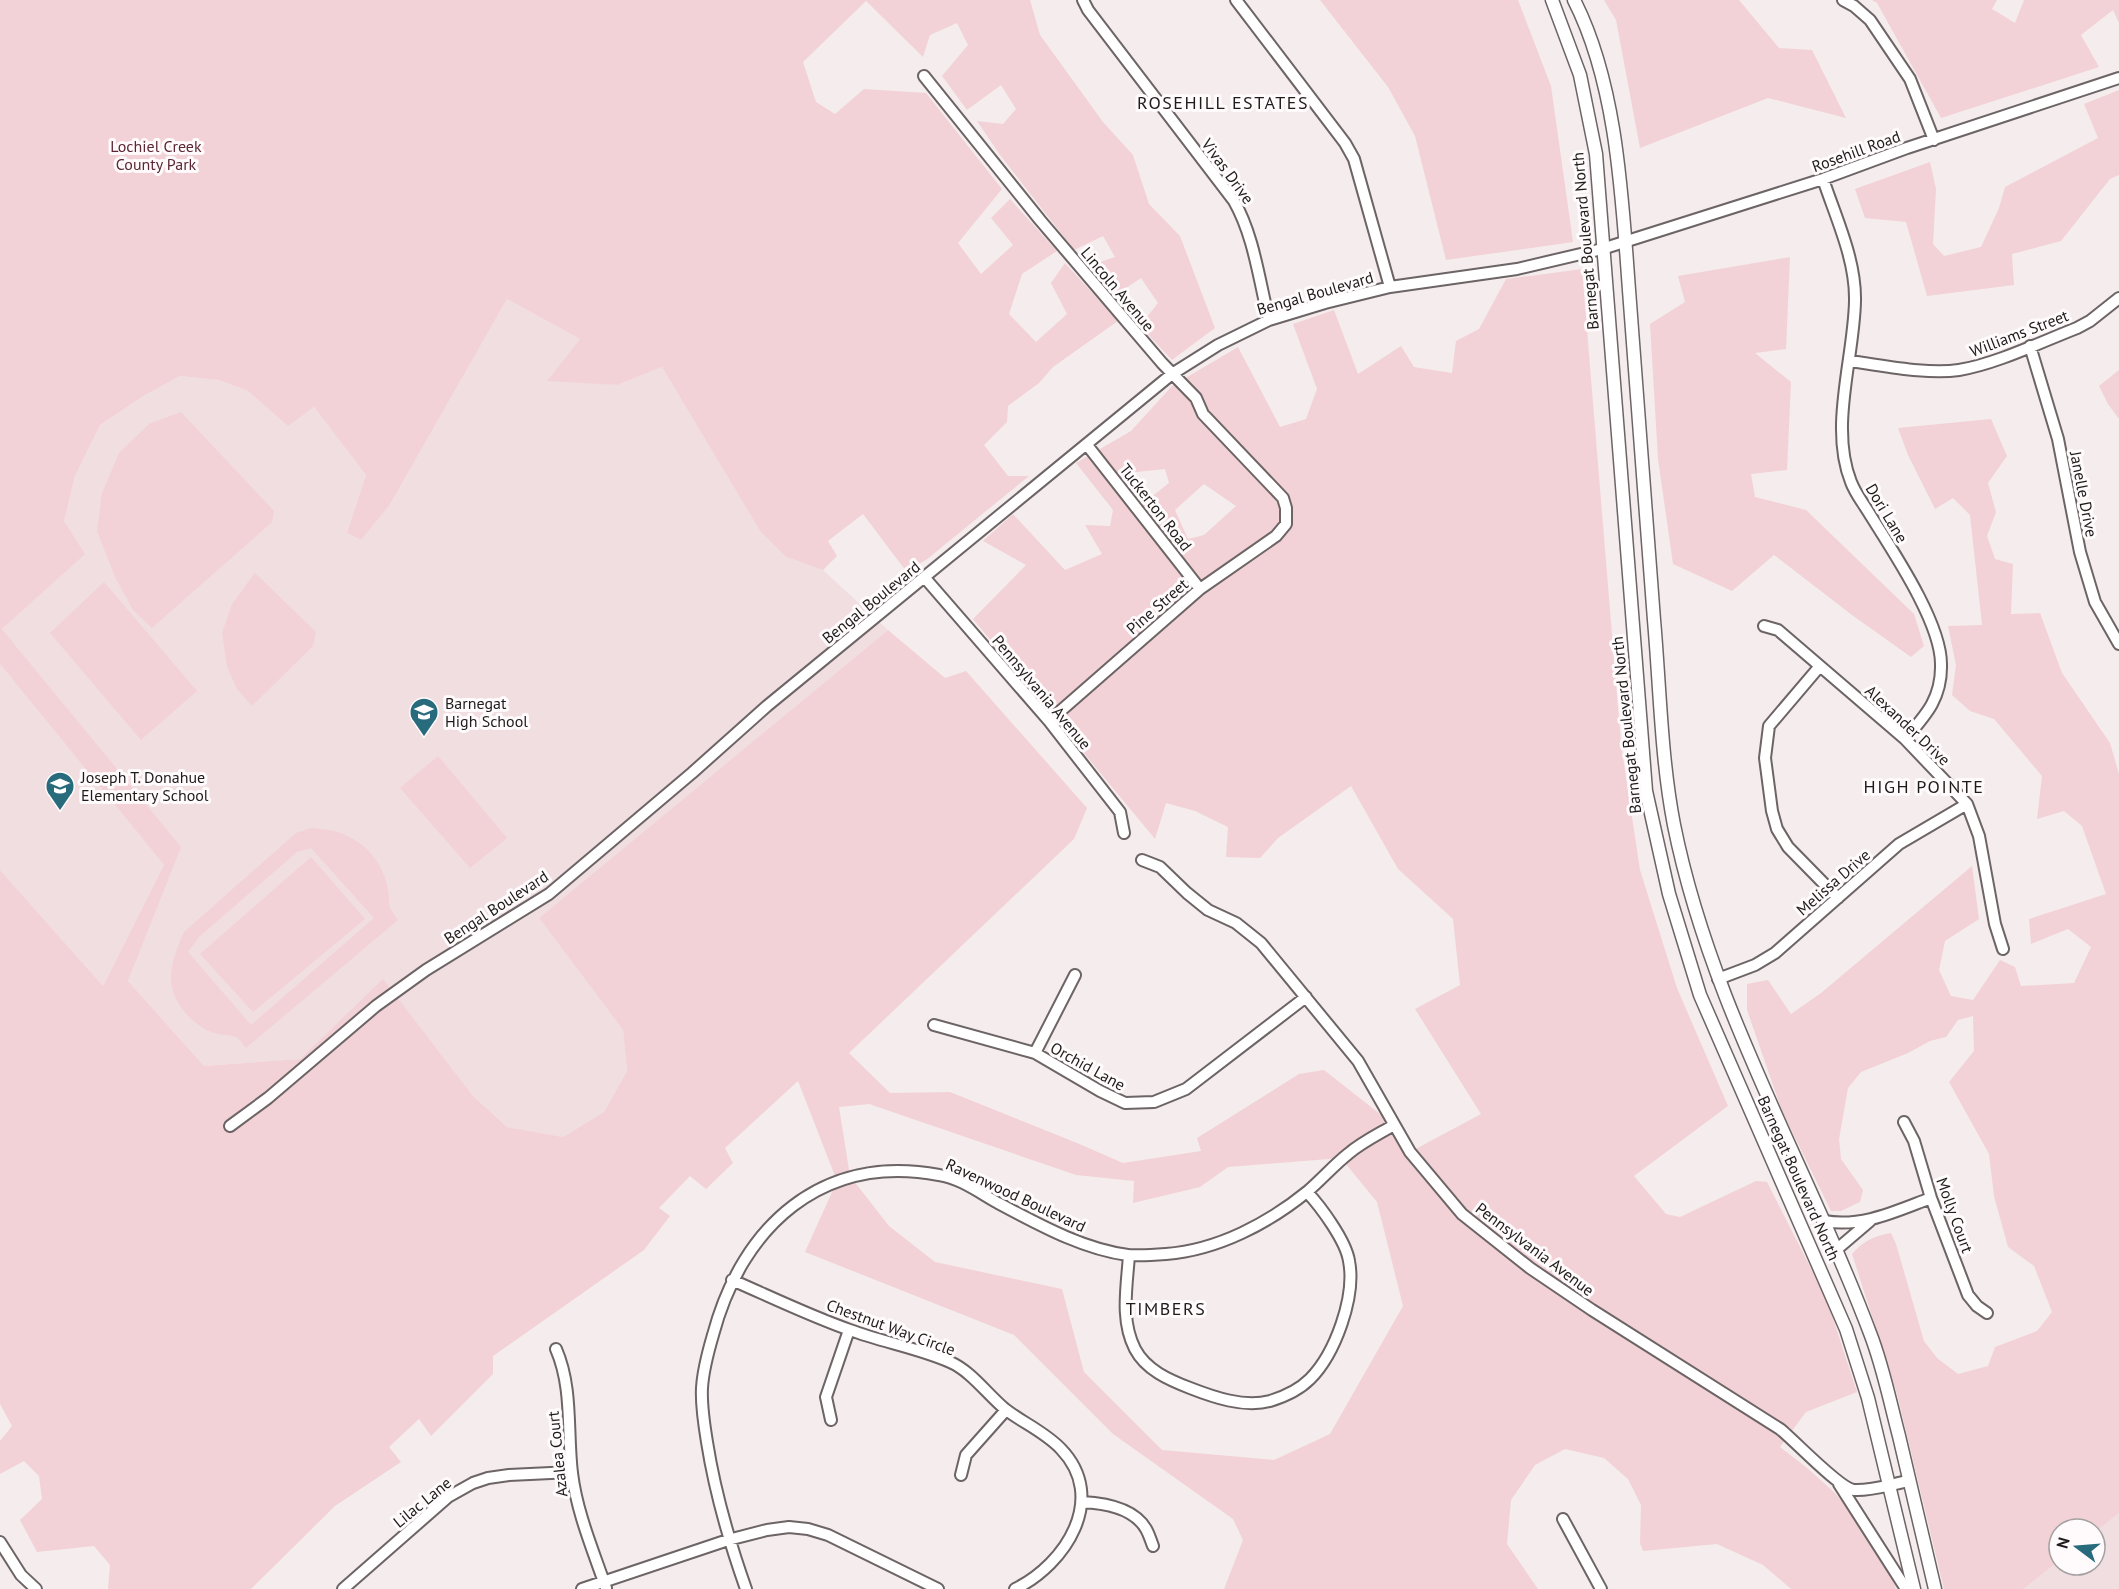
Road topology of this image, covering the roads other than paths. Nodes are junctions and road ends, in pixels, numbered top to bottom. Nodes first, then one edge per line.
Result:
1 (1083, 0) edge
2 (1236, 0) edge
3 (1552, 0) edge
4 (1574, 0) edge
5 (1843, 0) edge
6 (924, 76) dead end
7 (2119, 78) edge
8 (1934, 140) junction
9 (1823, 179) junction
10 (1626, 240) junction
11 (1602, 249) junction
12 (1390, 287) junction
13 (2119, 298) edge
14 (1269, 320) junction
15 (2031, 346) junction
16 (1849, 361) junction
17 (1172, 374) junction
18 (1088, 444) junction
19 (1287, 519) joint
20 (925, 578) junction
21 (1200, 589) junction
22 (1764, 626) dead end
23 (2119, 644) edge
24 (1820, 666) junction
25 (1049, 721) junction
26 (1905, 739) junction
27 (1967, 804) junction
28 (1124, 832) dead end
29 (1142, 860) dead end
30 (1838, 898) junction
31 (2003, 949) dead end
32 (1074, 975) dead end
33 (1718, 979) junction
34 (1306, 998) junction
35 (934, 1025) dead end
36 (1035, 1053) junction
37 (1904, 1122) dead end
38 (1394, 1125) junction
39 (230, 1126) dead end
40 (1307, 1192) junction
41 (1931, 1198) junction
42 (1824, 1221) junction
43 (1871, 1221) junction
44 (1836, 1250) junction
45 (1129, 1255) junction
46 (732, 1280) junction
47 (1987, 1313) dead end
48 (849, 1330) junction
49 (556, 1350) dead end
50 (1006, 1410) junction
51 (831, 1420) dead end
52 (572, 1472) junction
53 (961, 1475) dead end
54 (1909, 1481) junction
55 (1839, 1484) junction
56 (1889, 1485) junction
57 (1082, 1502) junction
58 (1563, 1519) dead end
59 (728, 1540) junction
60 (0, 1542) edge
61 (1153, 1546) dead end
62 (605, 1586) edge
63 (36, 1589) edge
64 (343, 1589) edge
65 (582, 1589) edge
66 (746, 1589) edge
67 (938, 1589) edge
68 (1015, 1589) edge
69 (1601, 1589) edge
70 (1906, 1589) edge
71 (1914, 1589) edge
72 (1935, 1589) edge

1 - 14 street, Vivas Drive
2 - 12 street
3 - 11 street, Barnegat Boulevard North
4 - 10 street, Barnegat Boulevard North
5 - 8 street
6 - 17 street, Lincoln Avenue
7 - 8 street, Rosehill Road
8 - 9 street, Rosehill Road
9 - 10 street, Rosehill Road
9 - 16 street, Dori Lane
10 - 11 street, Rosehill Road
10 - 33 street, Barnegat Boulevard North
11 - 12 street, Bengal Boulevard
11 - 56 street, Barnegat Boulevard North
12 - 14 street, Bengal Boulevard
13 - 15 street, Williams Street
14 - 17 street, Bengal Boulevard
15 - 16 street, Williams Street
15 - 23 street, Janelle Drive
16 - 26 street, Dori Lane
17 - 18 street, Bengal Boulevard
17 - 19 street, Lincoln Avenue
18 - 20 street, Bengal Boulevard
18 - 21 street, Tuckerton Road
19 - 21 street, Pine Street
20 - 25 street, Pennsylvania Avenue
20 - 39 street, Bengal Boulevard
21 - 25 street, Pine Street
22 - 24 street, Alexander Drive
24 - 26 street, Alexander Drive
24 - 30 street
25 - 28 street, Pennsylvania Avenue
26 - 27 street, Alexander Drive
27 - 30 street, Melissa Drive
27 - 31 street, Alexander Drive
29 - 34 street, Pennsylvania Avenue
30 - 33 street, Melissa Drive
32 - 36 street
33 - 42 street, Barnegat Boulevard North
34 - 36 street, Orchid Lane
34 - 38 street, Pennsylvania Avenue
35 - 36 street, Orchid Lane
37 - 41 street, Molly Court
38 - 40 street, Ravenwood Boulevard
38 - 55 street, Pennsylvania Avenue
40 - 45 street, Ravenwood Boulevard
40 - 45 street
41 - 43 street
41 - 47 street, Molly Court
42 - 43 street
42 - 44 street, Barnegat Boulevard North
43 - 44 street
44 - 54 street, Barnegat Boulevard North
45 - 46 street, Ravenwood Boulevard
46 - 48 street, Chestnut Way Circle
46 - 59 street, Ravenwood Boulevard
48 - 50 street, Chestnut Way Circle
48 - 51 street
49 - 52 street, Azalea Court
50 - 53 street
50 - 57 street, Chestnut Way Circle
52 - 62 street, Azalea Court
52 - 64 street, Lilac Lane
54 - 56 street
54 - 72 street, Barnegat Boulevard North
55 - 56 street
55 - 70 street, Pennsylvania Avenue
56 - 71 street, Barnegat Boulevard North
57 - 61 street
57 - 68 street, Chestnut Way Circle
58 - 69 street
59 - 62 street
59 - 66 street, Ravenwood Boulevard
59 - 67 street
60 - 63 street
62 - 65 street

